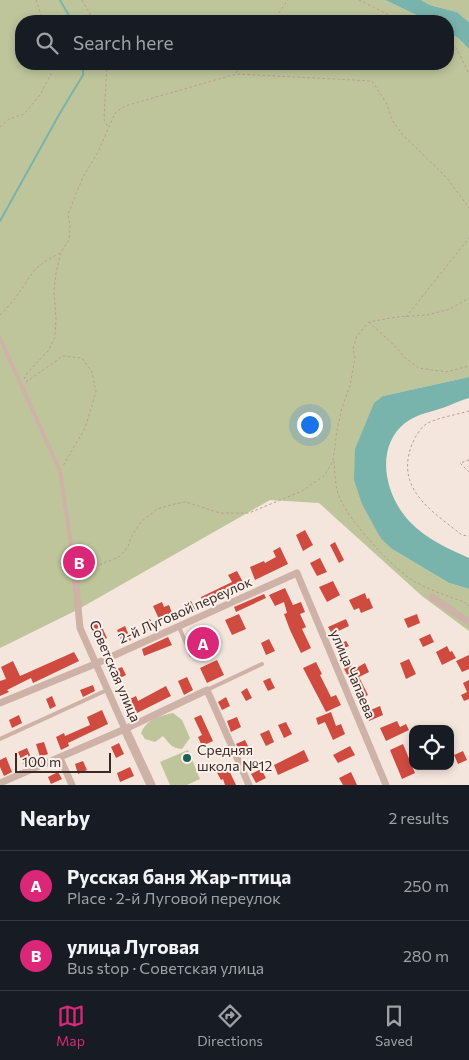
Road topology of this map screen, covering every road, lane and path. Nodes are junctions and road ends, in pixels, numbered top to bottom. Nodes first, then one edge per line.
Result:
1 (36, 0) edge
2 (82, 0) edge
3 (288, 0) edge
4 (359, 0) edge
5 (41, 15) edge
6 (91, 15) edge
7 (277, 15) edge
8 (390, 15) edge
9 (454, 47) edge
10 (51, 70) edge
11 (107, 70) edge
12 (239, 70) edge
13 (236, 74) junction
14 (469, 74) edge
15 (0, 127) edge
16 (108, 128) junction
17 (469, 208) edge
18 (469, 238) edge
19 (61, 252) junction
20 (469, 298) edge
21 (0, 315) edge
22 (405, 318) junction
23 (369, 322) junction
24 (0, 338) edge
25 (469, 366) edge
26 (21, 384) junction
27 (469, 411) edge
28 (469, 460) edge
29 (334, 461) junction
30 (60, 471) junction
31 (469, 472) edge
32 (469, 536) edge
33 (74, 564) joint
34 (298, 573) joint
35 (76, 574) junction
36 (432, 597) dead end
37 (469, 606) edge
38 (469, 622) edge
39 (178, 626) junction
40 (191, 654) dead end
41 (96, 664) junction
42 (262, 664) dead end
43 (108, 690) junction
44 (207, 690) junction
45 (0, 703) edge
46 (125, 729) junction
47 (0, 739) edge
48 (60, 758) junction
49 (0, 783) edge
50 (72, 785) edge
51 (150, 785) edge
52 (249, 785) edge
53 (386, 785) edge

1 - 5 path
2 - 6 path
3 - 7 path
4 - 8 path
9 - 14 path
10 - 15 path
11 - 16 path
12 - 13 path
13 - 16 path
13 - 17 path
16 - 19 path
18 - 22 path
19 - 21 path
19 - 26 path
20 - 22 path
22 - 23 path
23 - 25 path
23 - 29 path
24 - 26 lane
26 - 30 lane
26 - 30 path
27 - 32 path
28 - 31 path
29 - 35 path
29 - 37 path
30 - 33 lane
33 - 35 street, Советская улица
34 - 39 street, 2-й Луговой переулок
34 - 53 street, улица Чапаева
35 - 41 street, Советская улица
36 - 38 street
39 - 40 lane
39 - 41 street, 2-й Луговой переулок
41 - 43 street, Советская улица
41 - 45 street, 2-й Луговой переулок
42 - 44 lane
43 - 46 street, Советская улица
43 - 47 lane
44 - 46 street
44 - 52 street
46 - 48 street
46 - 51 street, Советская улица
48 - 49 street
48 - 50 street

